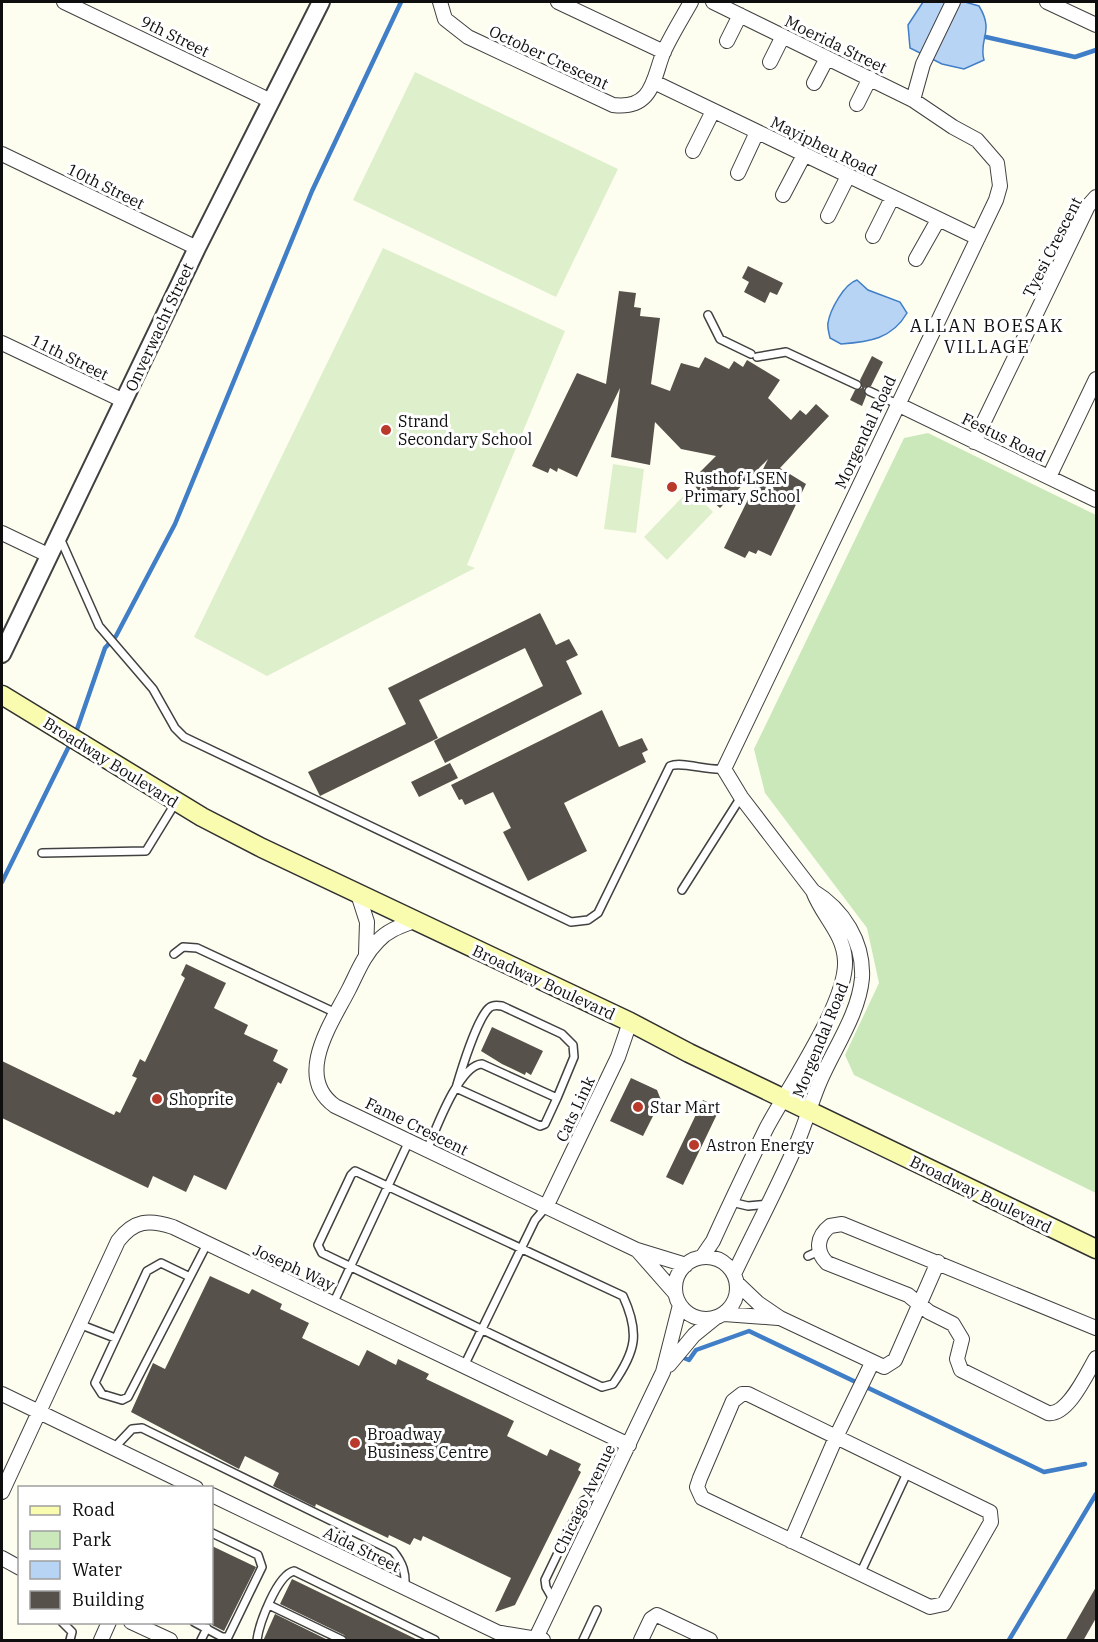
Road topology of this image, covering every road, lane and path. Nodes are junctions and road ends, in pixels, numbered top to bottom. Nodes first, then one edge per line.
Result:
1 (64, 2) edge
2 (321, 2) edge
3 (440, 2) edge
4 (558, 2) edge
5 (691, 2) edge
6 (713, 2) edge
7 (953, 2) edge
8 (1047, 2) edge
9 (740, 15) junction
10 (1096, 26) edge
11 (783, 36) junction
12 (727, 41) dead end
13 (664, 52) junction
14 (827, 58) junction
15 (770, 62) dead end
16 (870, 78) junction
17 (656, 83) junction
18 (814, 83) dead end
19 (913, 100) junction
20 (272, 101) junction
21 (857, 104) dead end
22 (713, 111) junction
23 (757, 132) junction
24 (693, 151) dead end
25 (2, 154) edge
26 (804, 155) junction
27 (738, 172) dead end
28 (848, 176) junction
29 (783, 195) dead end
30 (1096, 197) edge
31 (892, 198) junction
32 (828, 216) dead end
33 (938, 220) junction
34 (873, 236) dead end
35 (978, 238) junction
36 (197, 248) junction
37 (916, 259) dead end
38 (708, 315) dead end
39 (2, 343) edge
40 (1096, 379) edge
41 (857, 385) dead end
42 (869, 391) dead end
43 (124, 401) junction
44 (897, 404) junction
45 (974, 442) junction
46 (1049, 477) junction
47 (1096, 500) edge
48 (2, 533) edge
49 (58, 535) junction
50 (48, 555) junction
51 (2, 654) edge
52 (2, 695) edge
53 (724, 769) junction
54 (741, 797) junction
55 (176, 802) junction
56 (42, 854) dead end
57 (682, 890) dead end
58 (813, 891) junction
59 (358, 894) junction
60 (414, 921) junction
61 (174, 954) dead end
62 (366, 954) junction
63 (336, 1013) junction
64 (630, 1022) junction
65 (456, 1088) junction
66 (557, 1098) junction
67 (784, 1099) junction
68 (810, 1111) junction
69 (409, 1141) junction
70 (427, 1150) junction
71 (389, 1185) junction
72 (731, 1202) junction
73 (768, 1204) junction
74 (546, 1208) junction
75 (207, 1244) junction
76 (521, 1248) junction
77 (1096, 1249) edge
78 (637, 1250) junction
79 (702, 1257) junction
80 (938, 1262) junction
81 (686, 1264) junction
82 (350, 1266) junction
83 (190, 1277) junction
84 (736, 1279) junction
85 (678, 1299) junction
86 (333, 1304) junction
87 (920, 1304) junction
88 (720, 1316) junction
89 (780, 1318) junction
90 (79, 1324) junction
91 (482, 1329) junction
92 (1096, 1329) edge
93 (115, 1338) junction
94 (1096, 1358) edge
95 (872, 1363) junction
96 (464, 1366) junction
97 (663, 1372) junction
98 (2, 1394) edge
99 (38, 1412) junction
100 (837, 1436) junction
101 (629, 1445) junction
102 (114, 1448) junction
103 (908, 1471) junction
104 (192, 1486) edge
105 (2, 1492) edge
106 (213, 1495) edge
107 (213, 1533) edge
108 (791, 1541) junction
109 (2, 1558) edge
110 (18, 1567) edge
111 (860, 1574) junction
112 (405, 1588) junction
113 (269, 1605) junction
114 (597, 1610) dead end
115 (63, 1624) edge
116 (109, 1624) edge
117 (197, 1624) edge
118 (146, 1626) edge
119 (207, 1628) junction
120 (505, 1637) edge
121 (538, 1640) edge
122 (70, 1641) edge
123 (101, 1641) edge
124 (170, 1641) edge
125 (201, 1641) edge
126 (257, 1641) edge
127 (342, 1641) edge
128 (435, 1641) edge
129 (583, 1641) edge
130 (641, 1641) edge
131 (710, 1641) edge

1 - 20 street, 9th Street
2 - 20 street, Onverwacht Street
3 - 17 street, October Crescent
4 - 13 street
5 - 13 street
6 - 9 street, Moerida Street
7 - 19 street
8 - 10 street
9 - 11 street, Moerida Street
9 - 12 street
11 - 14 street, Moerida Street
11 - 15 street
13 - 17 street
14 - 16 street, Moerida Street
14 - 18 street
16 - 19 street, Moerida Street
16 - 21 street
17 - 22 street, Mayipheu Road
19 - 35 street, Morgendal Road
20 - 36 street, Onverwacht Street
22 - 23 street, Mayipheu Road
22 - 24 street
23 - 26 street, Mayipheu Road
23 - 27 street
25 - 36 street, 10th Street
26 - 28 street, Mayipheu Road
26 - 29 street
28 - 31 street, Mayipheu Road
28 - 32 street
30 - 45 street, Tyesi Crescent
31 - 33 street, Mayipheu Road
31 - 34 street
33 - 35 street, Mayipheu Road
33 - 37 street
35 - 44 street, Morgendal Road
36 - 43 street, Onverwacht Street
38 - 41 lane
39 - 43 street, 11th Street
40 - 46 street
42 - 44 lane
43 - 49 street, Onverwacht Street
44 - 45 street, Festus Road
44 - 53 street, Morgendal Road
45 - 46 street, Festus Road
46 - 47 street, Festus Road
48 - 50 street
49 - 50 street, Onverwacht Street
49 - 53 lane
50 - 51 street, Onverwacht Street
52 - 55 main road, Broadway Boulevard
53 - 54 street, Morgendal Road
54 - 57 lane
54 - 58 street, Morgendal Road
55 - 56 lane
55 - 59 main road, Broadway Boulevard
58 - 67 street, Morgendal Road
58 - 68 street, Morgendal Road
59 - 60 main road, Broadway Boulevard
59 - 62 street, Fame Crescent
60 - 62 street, Fame Crescent
60 - 64 main road, Broadway Boulevard
61 - 63 lane
62 - 63 street, Fame Crescent
63 - 69 street, Fame Crescent
64 - 67 main road, Broadway Boulevard
64 - 74 street, Cats Link
65 - 66 lane
65 - 66 lane
65 - 66 lane
65 - 70 lane
67 - 68 main road, Broadway Boulevard
67 - 72 street
68 - 73 street
68 - 77 main road, Broadway Boulevard
69 - 70 street, Fame Crescent
69 - 71 lane
70 - 74 street, Fame Crescent
71 - 76 lane
71 - 82 lane
71 - 82 lane
72 - 73 lane
72 - 79 street
73 - 84 street
74 - 76 lane
74 - 78 street, Fame Crescent
75 - 83 lane
75 - 86 street, Joseph Way
75 - 90 street, Joseph Way
76 - 91 lane
76 - 91 lane
78 - 81 street, Fame Crescent
78 - 85 street, Fame Crescent
79 - 81 street
79 - 84 street
80 - 87 street
80 - 87 street
80 - 92 street
81 - 85 street
82 - 86 lane
82 - 91 lane
83 - 93 lane
83 - 93 lane
84 - 88 street
84 - 89 street
85 - 88 street
85 - 97 street, Chicago Avenue
86 - 96 street, Joseph Way
87 - 94 street
87 - 95 street
88 - 89 street
88 - 97 street, Chicago Avenue
89 - 95 street
90 - 93 lane
90 - 99 street, Joseph Way
91 - 96 lane
95 - 100 street
96 - 101 street, Joseph Way
97 - 101 street, Chicago Avenue
98 - 99 street
99 - 102 street
99 - 105 street, Joseph Way
100 - 103 street
100 - 108 street
100 - 108 street
101 - 121 street, Chicago Avenue
102 - 104 street
102 - 112 lane
103 - 111 lane
103 - 111 street
106 - 112 street, Aida Street
107 - 119 lane
108 - 111 street
109 - 110 street
112 - 120 street, Aida Street
113 - 126 lane
113 - 127 lane
113 - 128 lane
114 - 129 lane
115 - 122 lane
116 - 123 street
117 - 119 lane
118 - 124 street
119 - 125 lane
120 - 121 street, Aida Street
130 - 131 street

